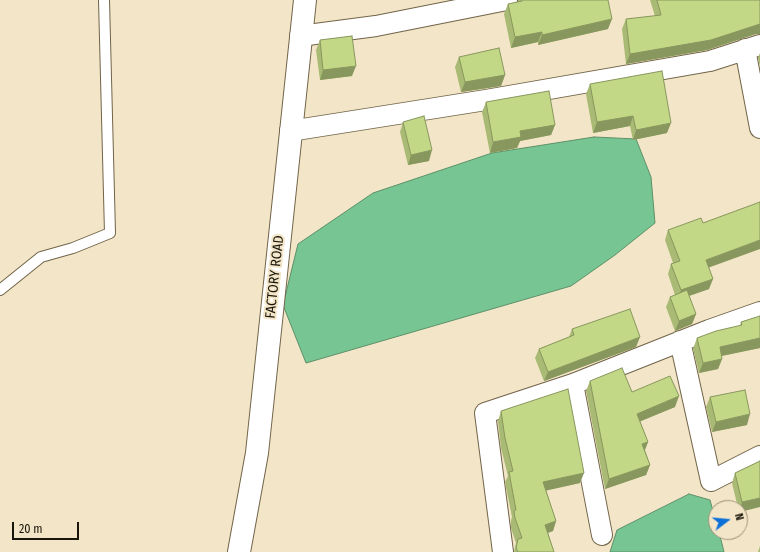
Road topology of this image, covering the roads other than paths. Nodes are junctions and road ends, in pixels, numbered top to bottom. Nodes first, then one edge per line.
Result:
1 (104, 0) edge
2 (305, 0) edge
3 (507, 0) edge
4 (300, 36) junction
5 (753, 47) edge
6 (760, 128) edge
7 (290, 131) junction
8 (0, 290) edge
9 (760, 312) edge
10 (680, 341) junction
11 (573, 384) junction
12 (760, 456) edge
13 (602, 535) dead end
14 (239, 552) edge
15 (503, 552) edge

1 - 8 lane
2 - 4 street, FACTORY ROAD
3 - 4 street
4 - 7 street, FACTORY ROAD
5 - 6 street
5 - 7 street
7 - 14 street, FACTORY ROAD
9 - 10 street
10 - 11 street
10 - 12 street
11 - 13 street
11 - 15 street

